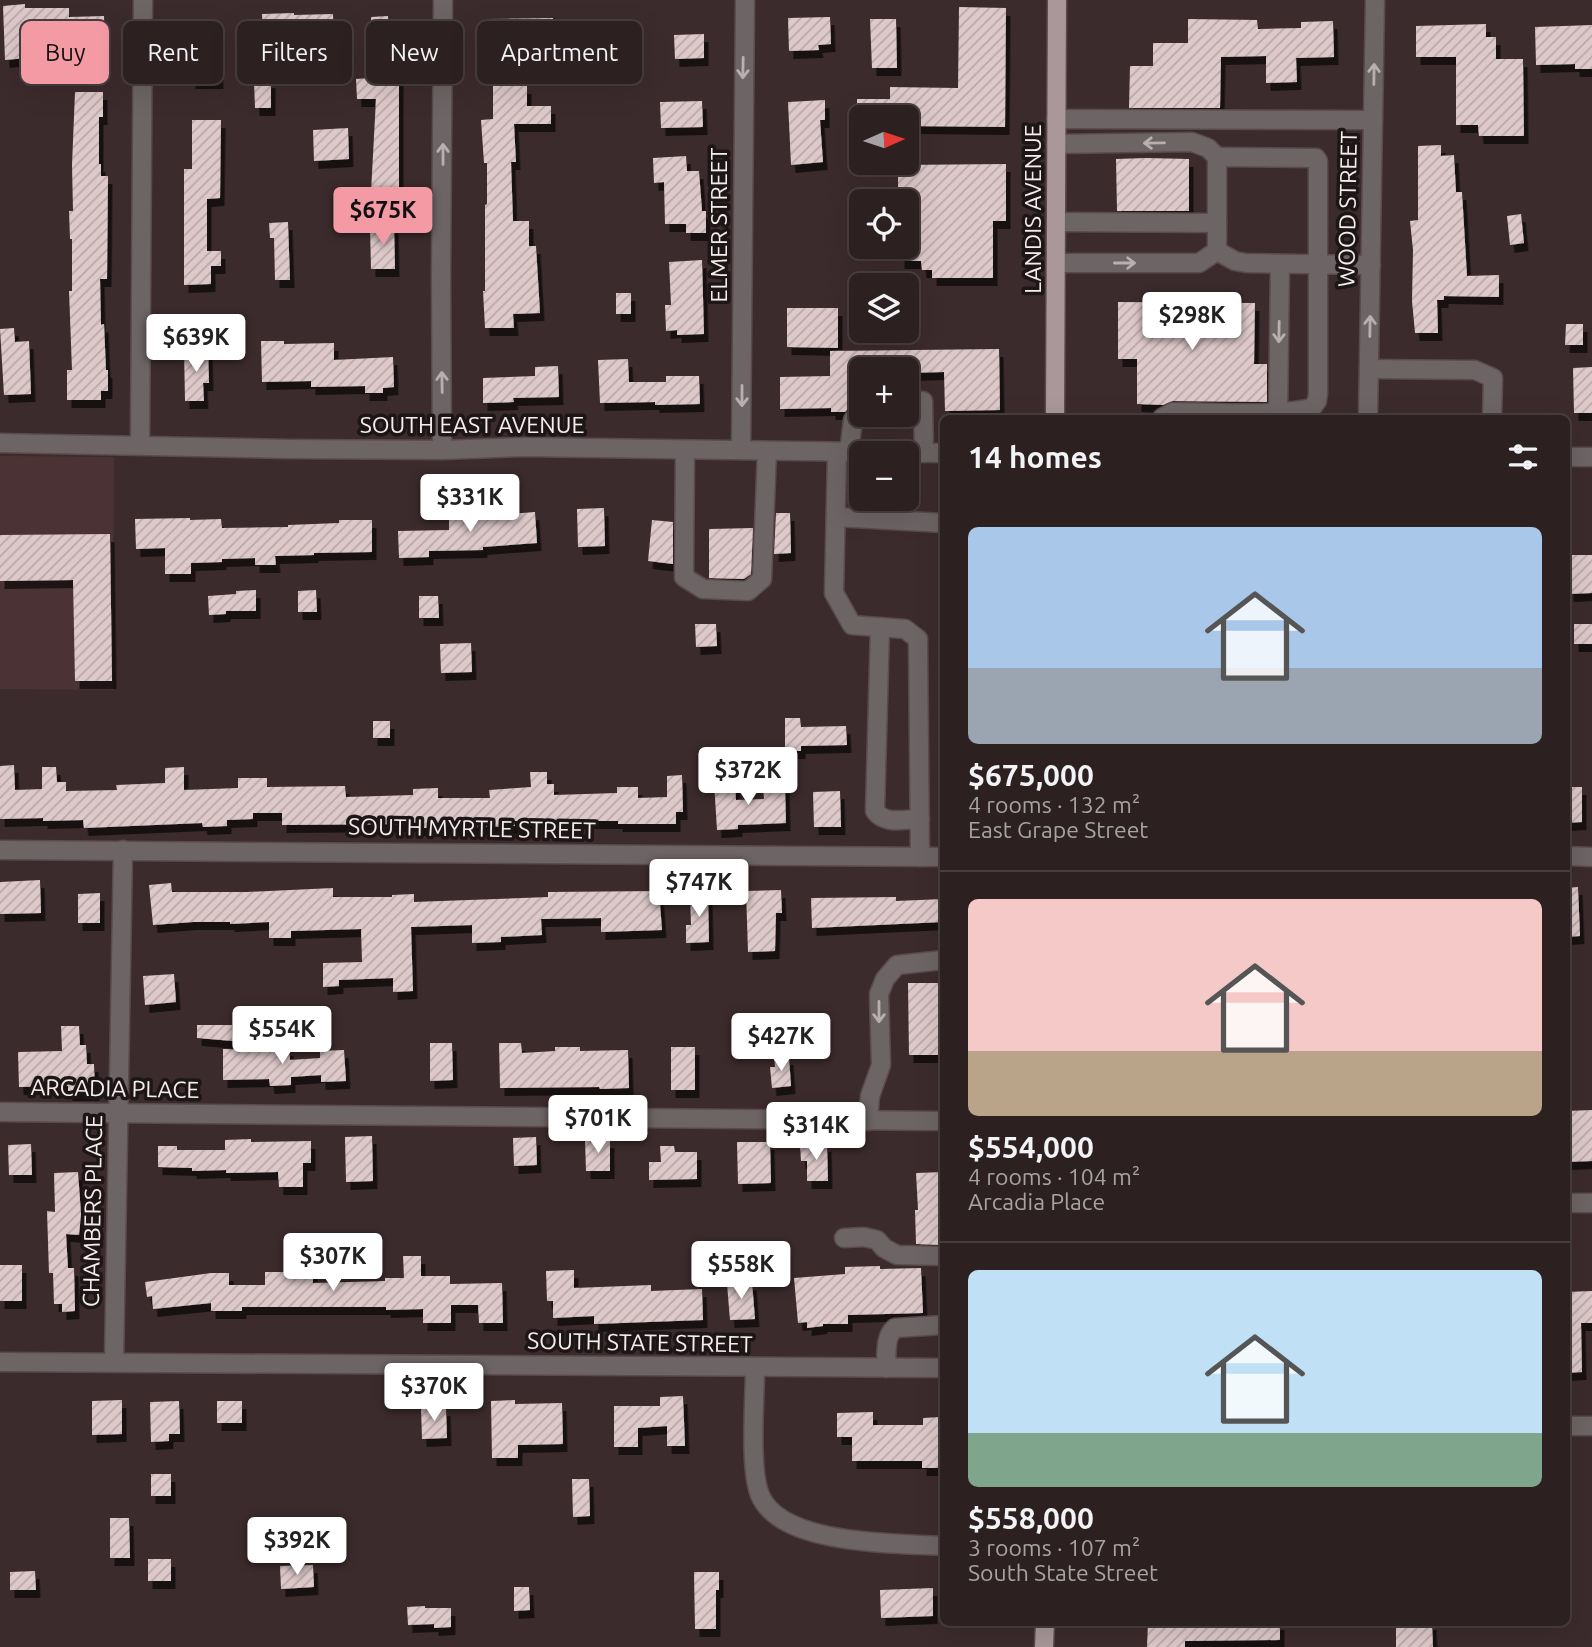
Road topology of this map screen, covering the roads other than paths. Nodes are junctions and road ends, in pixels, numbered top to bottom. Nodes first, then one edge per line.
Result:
1 (144, 0) edge
2 (443, 0) edge
3 (745, 0) edge
4 (1057, 0) edge
5 (1375, 0) edge
6 (1056, 119) junction
7 (1373, 120) junction
8 (1056, 144) junction
9 (1217, 157) junction
10 (1057, 222) junction
11 (1217, 223) junction
12 (1217, 251) junction
13 (1056, 263) junction
14 (1280, 264) junction
15 (1318, 264) junction
16 (1371, 265) junction
17 (1369, 369) junction
18 (919, 401) edge
19 (1278, 414) edge
20 (1055, 415) edge
21 (1167, 415) edge
22 (1368, 415) edge
23 (1492, 415) edge
24 (851, 427) edge
25 (0, 443) edge
26 (140, 445) junction
27 (442, 450) junction
28 (685, 450) junction
29 (741, 450) junction
30 (767, 451) junction
31 (843, 452) junction
32 (924, 453) junction
33 (940, 453) edge
34 (1570, 457) edge
35 (1592, 457) edge
36 (836, 517) junction
37 (940, 523) edge
38 (880, 627) junction
39 (920, 819) junction
40 (0, 850) edge
41 (123, 850) junction
42 (1570, 856) edge
43 (1592, 856) edge
44 (920, 857) junction
45 (940, 857) edge
46 (940, 960) edge
47 (0, 1112) edge
48 (118, 1113) junction
49 (868, 1121) junction
50 (940, 1121) edge
51 (1570, 1203) edge
52 (1592, 1203) edge
53 (845, 1238) dead end
54 (940, 1256) edge
55 (940, 1325) edge
56 (0, 1362) edge
57 (114, 1362) junction
58 (755, 1367) junction
59 (886, 1368) junction
60 (940, 1368) edge
61 (1570, 1426) edge
62 (1592, 1426) edge
63 (940, 1546) edge
64 (1045, 1626) edge
65 (1044, 1647) edge

1 - 26 street
27 -> 2 street
3 -> 29 street, ELMER STREET
4 - 6 main road, LANDIS AVENUE
7 -> 5 street, WOOD STREET
6 - 7 street
6 - 8 main road, LANDIS AVENUE
7 - 16 street, WOOD STREET
9 -> 8 street
8 - 10 main road, LANDIS AVENUE
9 - 11 street
9 - 15 street
10 - 11 street
10 - 13 main road, LANDIS AVENUE
11 - 12 street
13 -> 12 street
12 - 14 street
13 - 20 main road, LANDIS AVENUE
14 - 15 street
14 -> 19 street
15 - 16 street
15 - 19 street
17 -> 16 street, WOOD STREET
17 - 22 street, WOOD STREET
17 - 23 street
18 - 32 street
19 - 21 street
24 - 31 street
25 - 26 street, SOUTH EAST AVENUE
26 - 27 street, SOUTH EAST AVENUE
27 - 28 street, SOUTH EAST AVENUE
28 - 29 street, SOUTH EAST AVENUE
28 - 30 street
29 - 30 street, SOUTH EAST AVENUE
30 - 31 street, SOUTH EAST AVENUE
31 - 32 street, SOUTH EAST AVENUE
31 - 36 street
32 - 33 street, SOUTH EAST AVENUE
34 - 35 street
36 - 37 street
36 - 38 street
38 - 39 street
38 - 39 street
39 - 44 street
40 - 41 street, SOUTH MYRTLE STREET
41 - 44 street, SOUTH MYRTLE STREET
41 - 48 street, CHAMBERS PLACE
42 - 43 street
44 - 45 street, SOUTH MYRTLE STREET
46 -> 49 street
47 - 48 street, ARCADIA PLACE
48 - 49 street, ARCADIA PLACE
48 - 57 street, CHAMBERS PLACE
49 - 50 street, ARCADIA PLACE
51 - 52 street
53 - 54 street
55 - 59 street
56 - 57 street, SOUTH STATE STREET
57 - 58 street, SOUTH STATE STREET
58 - 59 street, SOUTH STATE STREET
58 - 63 street
59 - 60 street, SOUTH STATE STREET
61 - 62 street
64 - 65 main road

